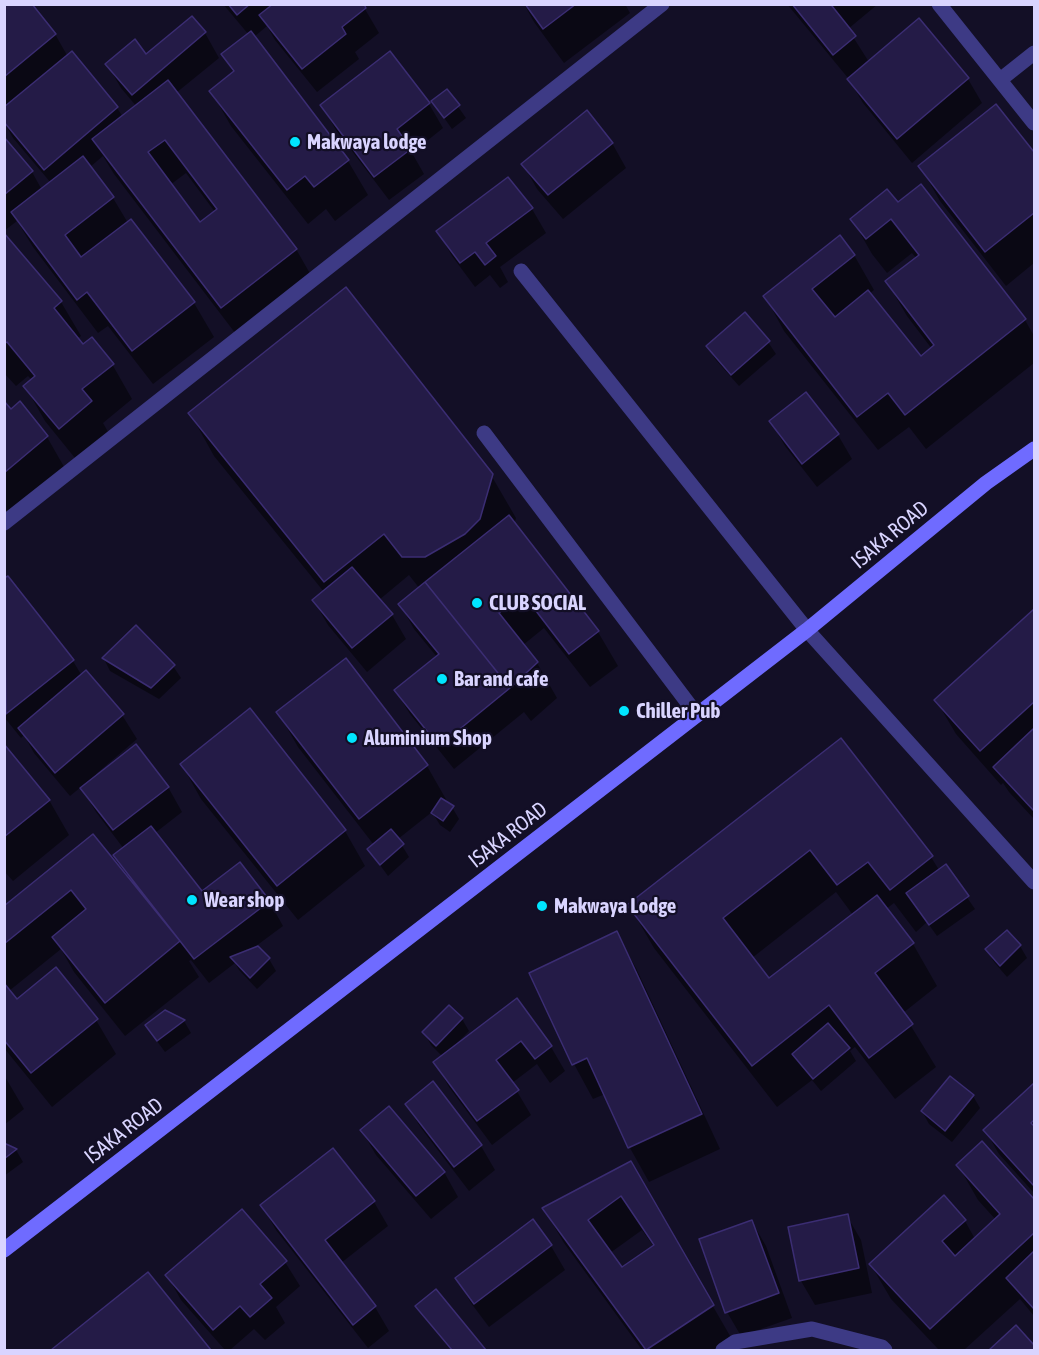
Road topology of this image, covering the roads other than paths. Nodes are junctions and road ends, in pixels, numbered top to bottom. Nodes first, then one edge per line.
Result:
1 (662, 4) edge
2 (939, 4) edge
3 (1035, 53) edge
4 (1000, 80) junction
5 (1035, 123) edge
6 (521, 271) dead end
7 (484, 433) dead end
8 (1035, 448) edge
9 (4, 523) edge
10 (807, 630) junction
11 (697, 715) junction
12 (1035, 882) edge
13 (4, 1250) edge
14 (723, 1350) edge
15 (885, 1350) edge

1 - 9 street
2 - 4 street
3 - 4 street
4 - 5 street
6 - 10 street
7 - 11 street
8 - 10 street, ISAKA ROAD
10 - 11 street, ISAKA ROAD
10 - 12 street
11 - 13 street, ISAKA ROAD
14 - 15 street

